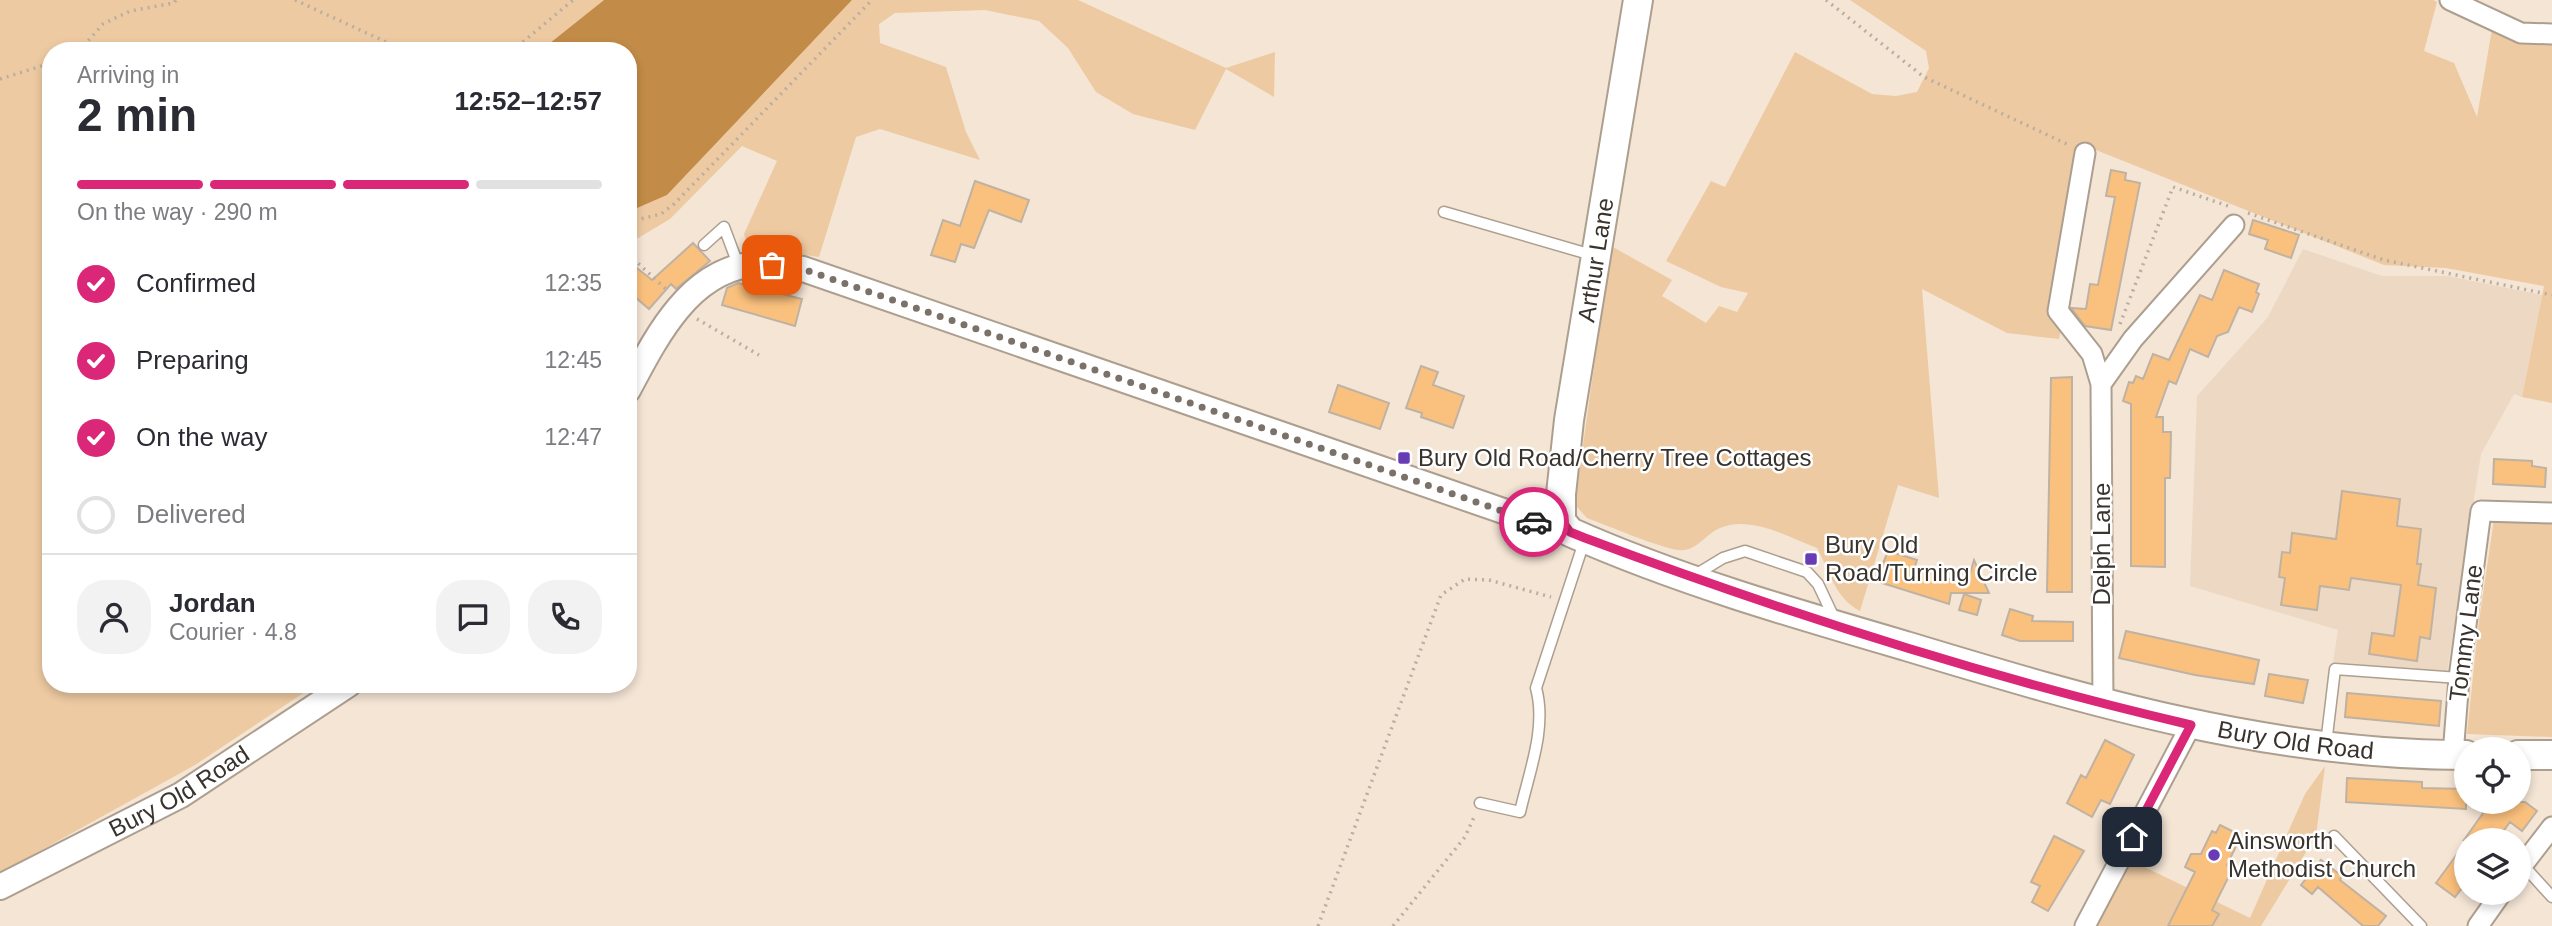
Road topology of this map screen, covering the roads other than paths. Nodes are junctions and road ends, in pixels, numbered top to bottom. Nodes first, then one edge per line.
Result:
1 (1638, 0) edge
2 (2450, 0) edge
3 (2552, 34) edge
4 (2085, 153) road end
5 (1444, 212) dead end
6 (2234, 225) dead end
7 (704, 245) dead end
8 (1596, 256) junction
9 (739, 267) junction
10 (637, 375) edge
11 (2101, 384) junction
12 (2552, 513) edge
13 (1561, 520) junction
14 (1585, 538) junction
15 (1692, 578) junction
16 (1838, 626) junction
17 (2459, 678) junction
18 (335, 693) edge
19 (2103, 705) junction
20 (2191, 725) junction
21 (2459, 737) edge
22 (2325, 748) junction
23 (2454, 755) edge
24 (2531, 755) edge
25 (2552, 755) edge
26 (1480, 803) road end
27 (2552, 827) edge
28 (2334, 836) dead end
29 (2531, 855) edge
30 (2531, 877) edge
31 (0, 887) edge
32 (2552, 897) edge
33 (2492, 905) edge
34 (2085, 926) edge
35 (2421, 926) edge
36 (2477, 926) edge

1 - 8 main road, Arthur Lane
2 - 3 street
4 - 11 street, Delph Lane
5 - 8 lane
6 - 11 street
7 - 9 lane
8 - 13 main road, Arthur Lane
9 - 10 street
9 - 13 street
11 - 19 street, Delph Lane
12 - 17 street, Tommy Lane
13 - 14 main road, Bury Old Road
14 - 15 main road, Bury Old Road
14 - 26 lane
15 - 16 main road, Bury Old Road
15 - 16 lane
16 - 19 main road, Bury Old Road
17 - 21 street, Tommy Lane
17 - 22 lane
18 - 31 street, Bury Old Road
19 - 20 main road, Bury Old Road
20 - 22 main road, Bury Old Road
20 - 34 street
22 - 23 main road, Bury Old Road
24 - 25 main road
27 - 29 street
28 - 35 lane
30 - 32 lane
33 - 36 street

